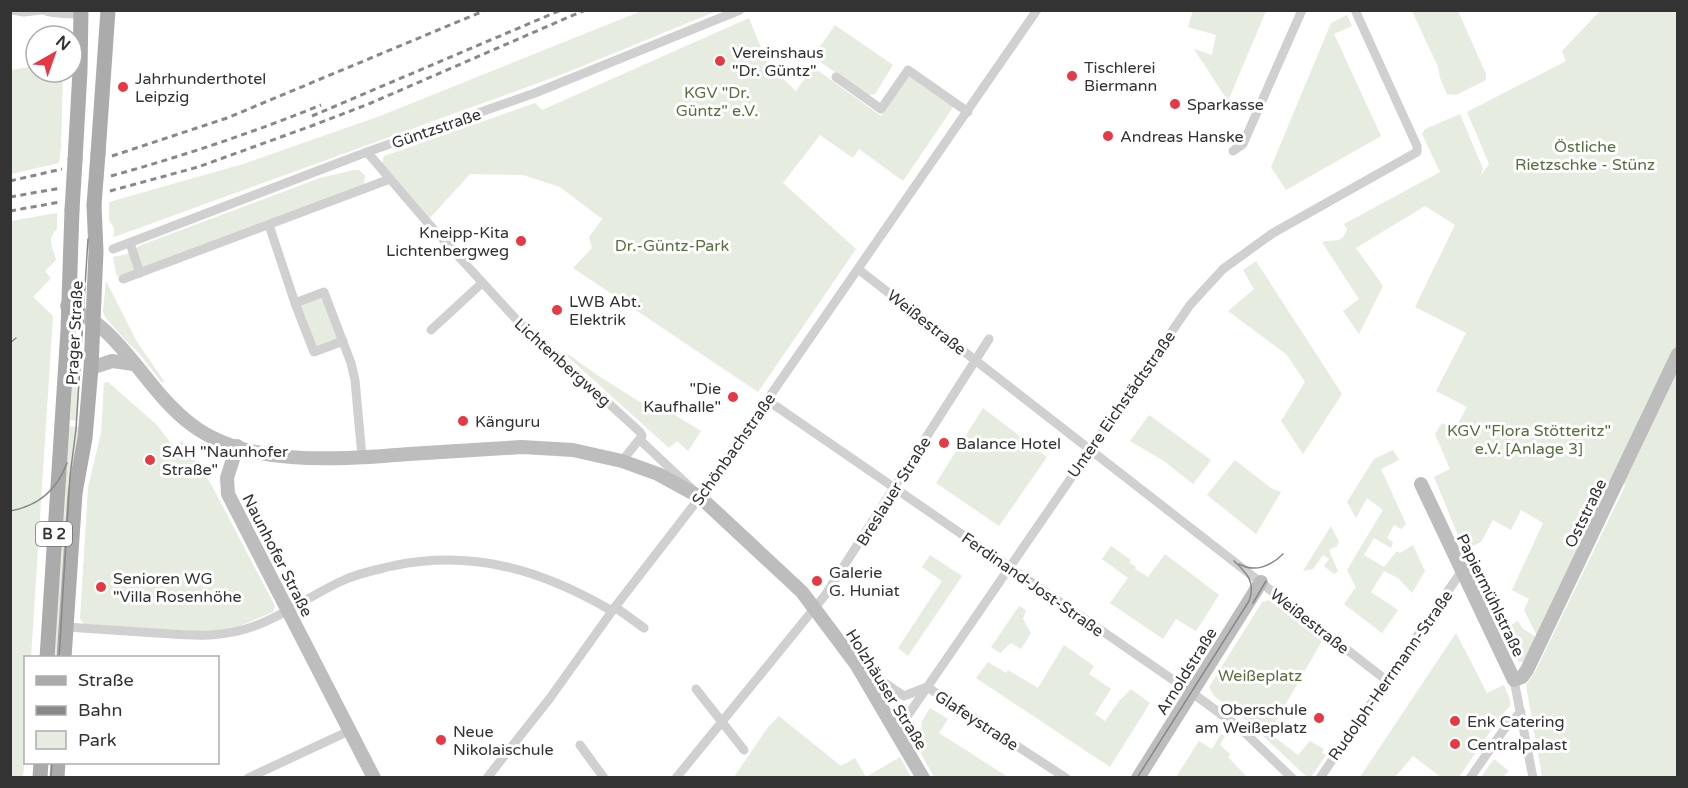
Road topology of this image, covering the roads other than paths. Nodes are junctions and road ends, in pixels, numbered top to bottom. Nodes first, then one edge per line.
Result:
1 (10, 10) edge
2 (42, 10) edge
3 (108, 10) edge
4 (740, 10) edge
5 (1037, 10) edge
6 (1302, 10) edge
7 (1354, 10) edge
8 (81, 12) edge
9 (836, 77) dead end
10 (968, 112) junction
11 (1233, 151) dead end
12 (367, 152) junction
13 (390, 179) junction
14 (268, 225) junction
15 (130, 243) junction
16 (113, 249) dead end
17 (858, 269) junction
18 (140, 273) junction
19 (123, 279) dead end
20 (482, 283) junction
21 (295, 303) junction
22 (67, 306) junction
23 (93, 322) junction
24 (431, 330) dead end
25 (989, 339) dead end
26 (343, 341) junction
27 (1677, 354) edge
28 (976, 360) junction
29 (134, 364) junction
30 (91, 368) junction
31 (767, 400) junction
32 (640, 440) junction
33 (237, 446) junction
34 (1090, 448) junction
35 (362, 457) junction
36 (622, 461) junction
37 (1420, 484) dead end
38 (895, 489) junction
39 (700, 497) junction
40 (1009, 566) junction
41 (1461, 572) junction
42 (1261, 582) junction
43 (814, 608) junction
44 (288, 609) junction
45 (614, 609) junction
46 (66, 627) junction
47 (644, 628) dead end
48 (47, 656) edge
49 (64, 656) edge
50 (856, 664) junction
51 (1386, 680) junction
52 (1514, 680) junction
53 (927, 687) junction
54 (696, 689) dead end
55 (1192, 693) junction
56 (1521, 712) junction
57 (722, 722) junction
58 (350, 731) junction
59 (897, 731) junction
60 (580, 745) dead end
61 (744, 750) dead end
62 (248, 777) edge
63 (374, 777) edge
64 (487, 777) edge
65 (604, 777) edge
66 (675, 777) edge
67 (923, 777) edge
68 (1066, 777) edge
69 (1138, 777) edge
70 (1292, 777) edge
71 (1320, 777) edge
72 (1470, 777) edge
73 (1533, 777) edge

1 - 2 street
2 - 8 street
3 - 23 main road, Prager Straße / B 2, bridge
4 - 12 street, Güntzstraße
5 - 10 street, Schönbachstraße
6 - 11 street
7 - 34 street, Untere Eichstädtstraße
8 - 22 main road, Prager Straße / B 2, bridge
9 - 10 street
10 - 17 street, Schönbachstraße
12 - 13 street, Lichtenbergweg
12 - 15 street, Güntzstraße
13 - 14 street
13 - 20 street, Lichtenbergweg
14 - 18 street
14 - 21 street
15 - 16 street, Güntzstraße
15 - 18 street
17 - 28 street, Weißestraße
17 - 31 street, Schönbachstraße
18 - 19 street
20 - 24 street
20 - 32 street, Lichtenbergweg
21 - 26 street
21 - 26 street
22 - 23 street
22 - 48 main road, Prager Straße / B 2
23 - 29 street
23 - 30 main road, Prager Straße / B 2
25 - 28 street, Breslauer Straße
26 - 35 street
27 - 52 street, Oststraße
28 - 34 street, Weißestraße
28 - 38 street, Breslauer Straße
29 - 30 street
29 - 33 street
30 - 46 main road, Prager Straße / B 2
31 - 38 street, Ferdinand-Jost-Straße
31 - 39 street, Schönbachstraße
32 - 36 street
32 - 39 street, Lichtenbergweg
33 - 35 street, Holzhäuser Straße
33 - 44 street, Naunhofer Straße
34 - 40 street, Untere Eichstädtstraße
34 - 42 street, Weißestraße
35 - 36 street, Holzhäuser Straße
36 - 39 street, Holzhäuser Straße
37 - 41 street, Papiermühlstraße
38 - 40 street, Ferdinand-Jost-Straße
38 - 43 street, Breslauer Straße
39 - 43 street, Holzhäuser Straße
39 - 45 street, Schönbachstraße
40 - 53 street, Untere Eichstädtstraße
40 - 55 street, Ferdinand-Jost-Straße
41 - 51 street, Rudolph-Herrmann-Straße
41 - 52 street, Papiermühlstraße
42 - 51 street, Weißestraße
42 - 55 street, Arnoldstraße
43 - 50 street, Holzhäuser Straße
43 - 57 street, Breslauer Straße
44 - 45 street
44 - 46 street
44 - 58 street, Naunhofer Straße
45 - 47 street
45 - 64 street, Schönbachstraße
46 - 49 main road, Prager Straße / B 2
50 - 53 street, Glafeystraße
50 - 59 street, Holzhäuser Straße
51 - 71 street, Rudolph-Herrmann-Straße
52 - 56 street, Papiermühlstraße
53 - 59 street, Untere Eichstädtstraße
53 - 68 street, Glafeystraße
54 - 57 street
55 - 69 street, Arnoldstraße
55 - 70 street, Ferdinand-Jost-Straße
56 - 72 street
56 - 73 street, Papiermühlstraße
57 - 61 street
57 - 66 street, Breslauer Straße
58 - 62 street
58 - 63 street, Naunhofer Straße
59 - 67 street, Holzhäuser Straße
60 - 65 street

